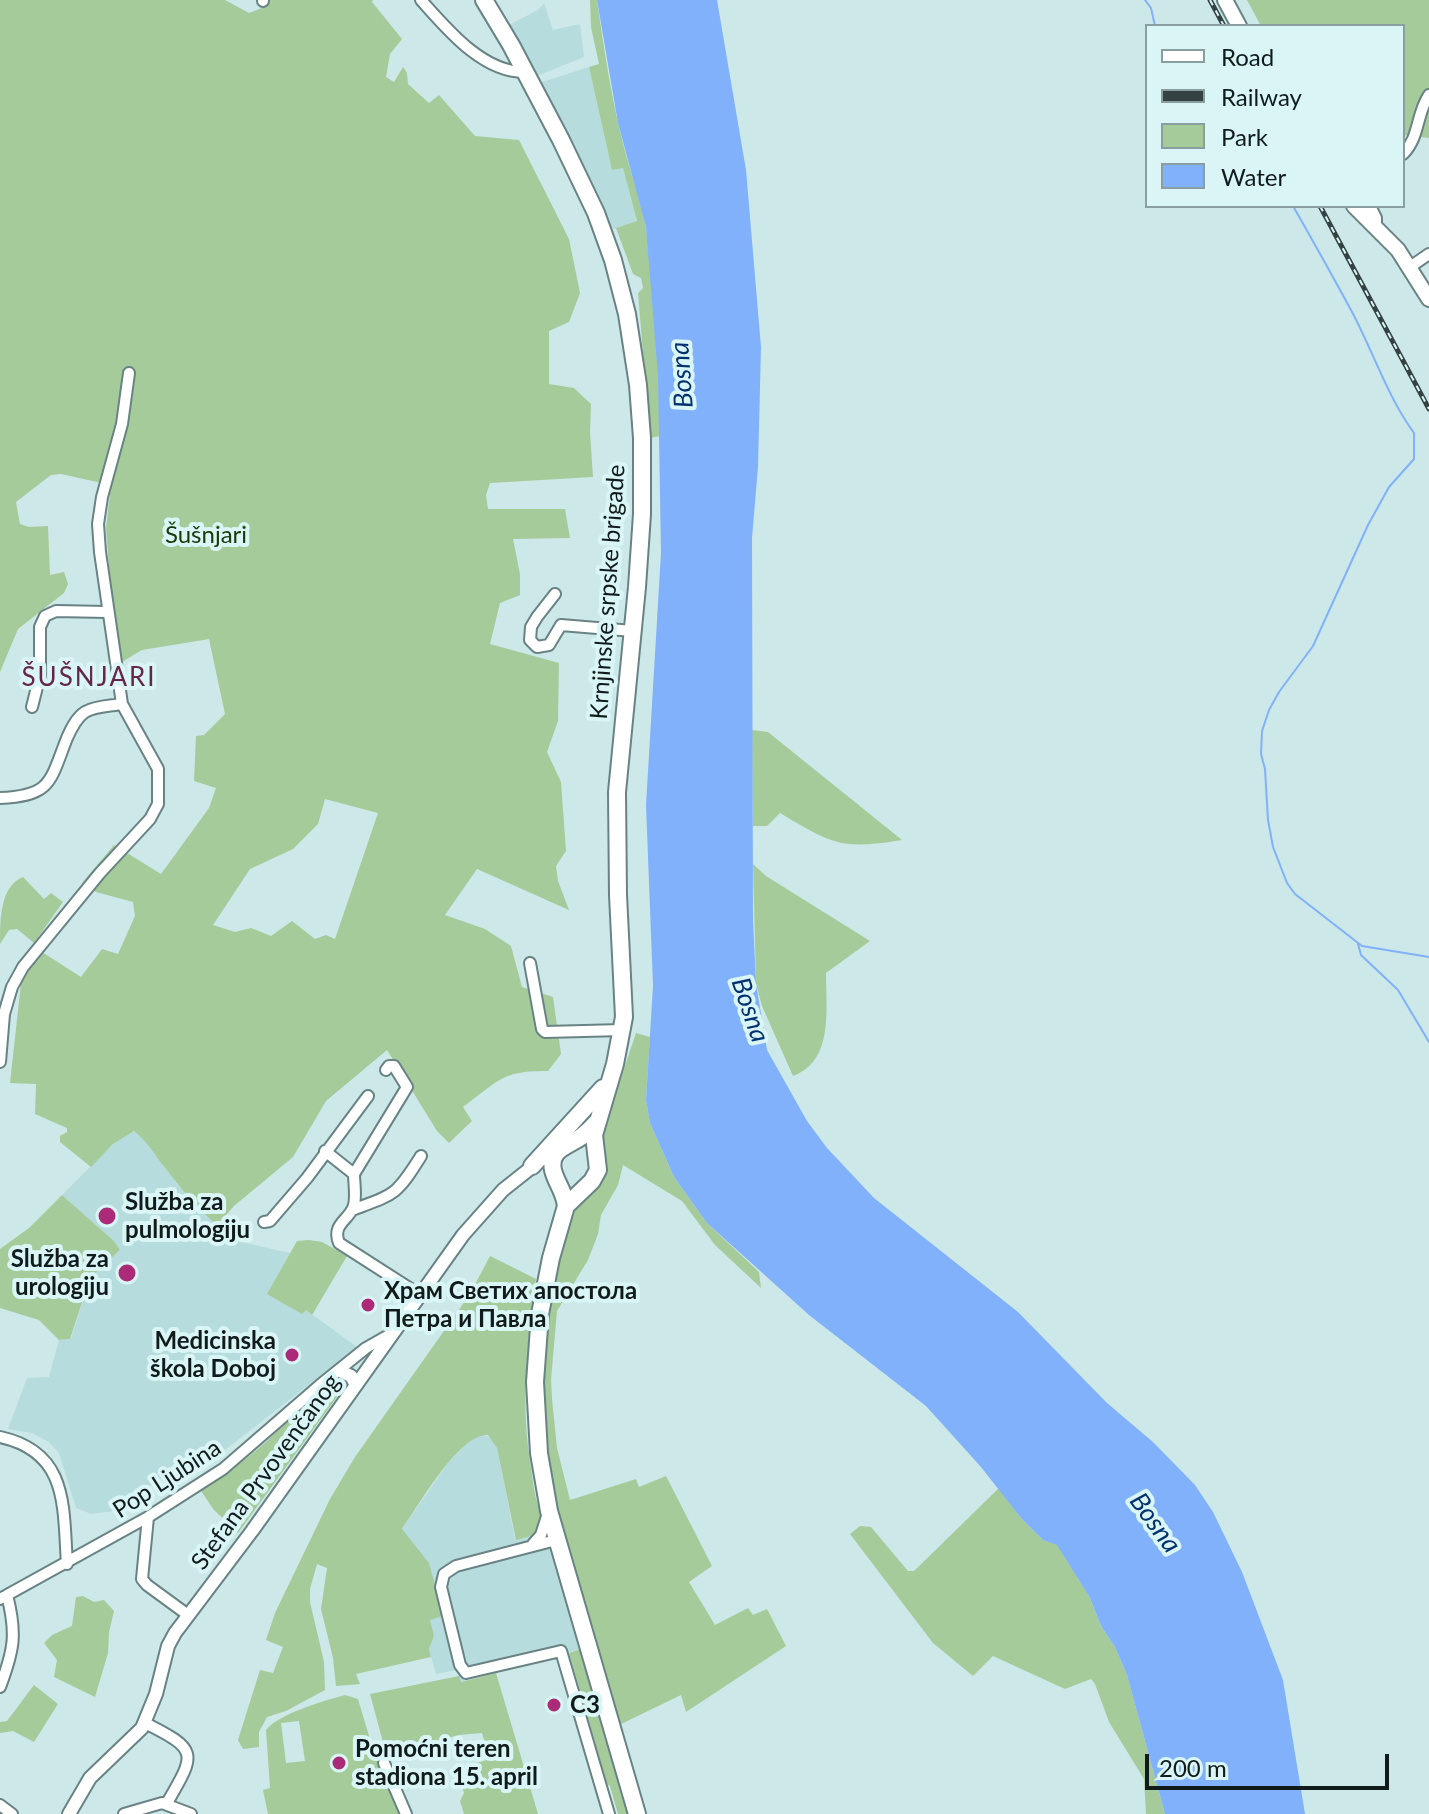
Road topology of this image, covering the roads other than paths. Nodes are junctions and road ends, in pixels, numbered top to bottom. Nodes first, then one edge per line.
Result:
1 (421, 0) edge
2 (1225, 0) edge
3 (487, 2) edge
4 (1238, 24) edge
5 (524, 72) junction
6 (1429, 95) edge
7 (1405, 152) edge
8 (1356, 208) edge
9 (1371, 208) edge
10 (1376, 229) junction
11 (1429, 254) edge
12 (1410, 267) junction
13 (1429, 299) edge
14 (129, 373) dead end
15 (555, 594) dead end
16 (107, 612) junction
17 (633, 631) junction
18 (122, 704) junction
19 (32, 707) dead end
20 (0, 798) edge
21 (530, 963) dead end
22 (623, 1030) junction
23 (0, 1034) edge
24 (0, 1062) edge
25 (386, 1070) dead end
26 (611, 1077) junction
27 (368, 1096) dead end
28 (597, 1122) junction
29 (564, 1147) junction
30 (325, 1151) junction
31 (594, 1153) junction
32 (421, 1156) dead end
33 (532, 1166) junction
34 (354, 1174) junction
35 (517, 1178) junction
36 (559, 1182) junction
37 (587, 1185) junction
38 (566, 1206) junction
39 (352, 1210) junction
40 (264, 1222) dead end
41 (420, 1295) junction
42 (395, 1331) junction
43 (370, 1366) junction
44 (340, 1371) junction
45 (356, 1385) junction
46 (0, 1437) edge
47 (549, 1511) junction
48 (148, 1517) junction
49 (556, 1540) junction
50 (529, 1547) junction
51 (67, 1564) junction
52 (4, 1597) edge
53 (188, 1615) junction
54 (0, 1687) edge
55 (145, 1723) junction
56 (384, 1763) dead end
57 (167, 1803) junction
58 (0, 1805) edge
59 (72, 1808) edge
60 (12, 1814) edge
61 (124, 1814) edge
62 (191, 1814) edge
63 (406, 1814) edge
64 (609, 1814) edge
65 (637, 1814) edge

1 - 5 street
2 - 4 main road
3 - 5 main road, Krnjinske srpske brigade
5 - 17 main road, Krnjinske srpske brigade
6 - 7 street
8 - 10 main road
9 - 10 street
10 - 12 main road
11 - 12 street
12 - 13 main road
14 - 16 street
15 - 17 street
16 - 18 street
16 - 19 street
17 - 22 main road, Krnjinske srpske brigade
18 - 20 street
18 - 23 street
21 - 22 street
22 - 26 main road, Krnjinske srpske brigade
23 - 24 street
25 - 34 street
26 - 28 main road, Krnjinske srpske brigade
26 - 33 main road
27 - 30 street
28 - 29 main road
28 - 31 main road, Krnjinske srpske brigade
29 - 31 main road
29 - 33 street, Stefana Prvovenčanog
29 - 36 main road
30 - 34 street
30 - 40 street
31 - 37 main road
32 - 39 street
33 - 35 street, Stefana Prvovenčanog
34 - 39 street
35 - 36 street
35 - 41 street, Stefana Prvovenčanog
36 - 37 main road
36 - 38 main road
37 - 38 main road
38 - 47 main road
39 - 41 street
41 - 42 street, Stefana Prvovenčanog
42 - 43 street, Stefana Prvovenčanog
42 - 44 street, Pop Ljubina
43 - 44 street
43 - 45 street, Stefana Prvovenčanog
44 - 45 street
44 - 48 street, Pop Ljubina
45 - 53 street, Stefana Prvovenčanog
46 - 51 street
47 - 49 main road
47 - 50 street
48 - 51 street, Pop Ljubina
48 - 53 street
49 - 50 street
49 - 65 main road
50 - 64 street
51 - 52 street, Pop Ljubina
52 - 54 street
53 - 55 street, Stefana Prvovenčanog
55 - 57 street
55 - 59 street, Stefana Prvovenčanog
56 - 63 street
57 - 61 street
57 - 62 street
58 - 60 street

